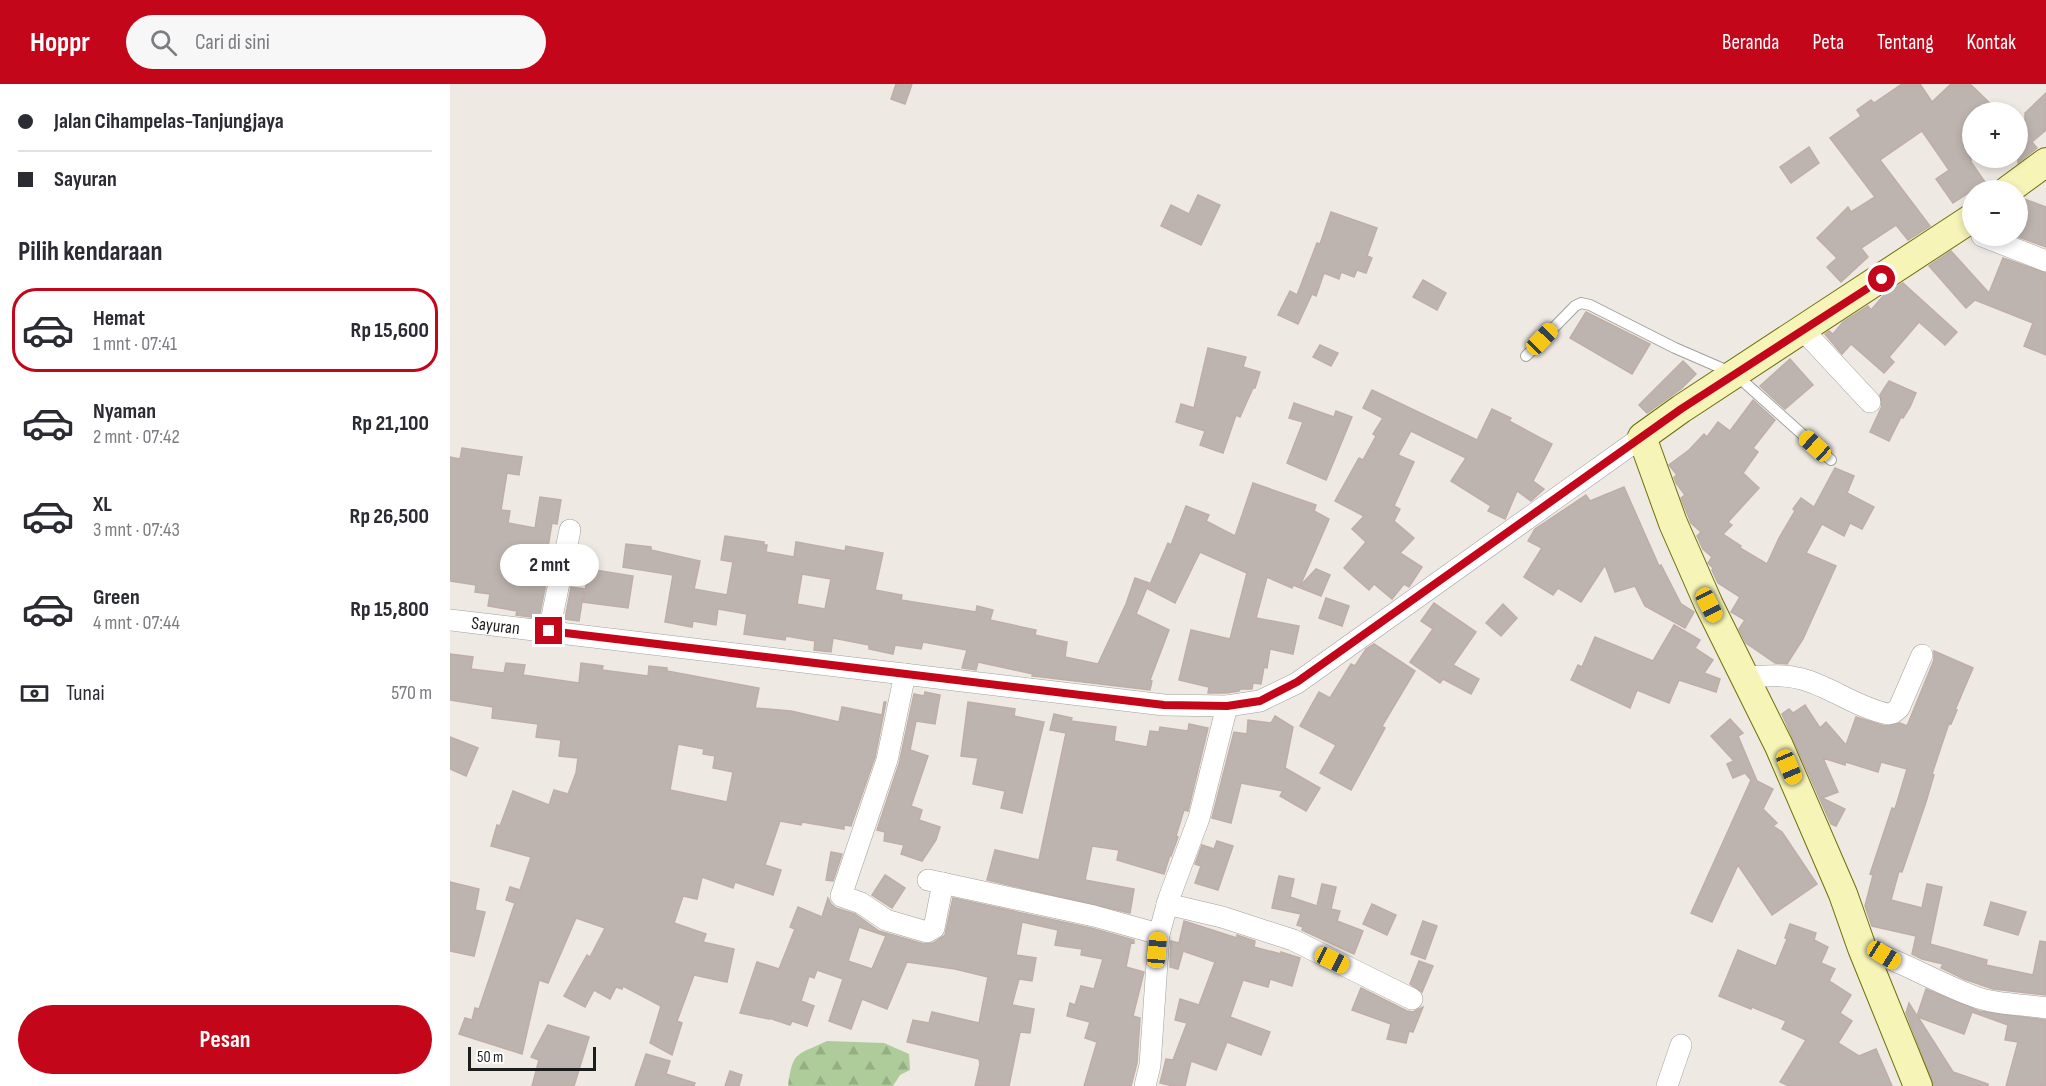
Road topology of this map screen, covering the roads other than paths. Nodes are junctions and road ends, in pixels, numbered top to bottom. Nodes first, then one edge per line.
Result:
1 (2044, 165) edge
2 (2022, 180) edge
3 (1962, 234) edge
4 (2012, 246) edge
5 (2046, 261) edge
6 (1803, 330) junction
7 (1526, 356) dead end
8 (1735, 374) junction
9 (1870, 402) dead end
10 (1641, 437) junction
11 (1831, 460) dead end
12 (570, 530) dead end
13 (450, 620) edge
14 (549, 631) junction
15 (1923, 655) dead end
16 (905, 674) junction
17 (1746, 677) junction
18 (1227, 706) junction
19 (1167, 904) junction
20 (1159, 934) junction
21 (1862, 948) junction
22 (1412, 999) dead end
23 (2046, 1008) edge
24 (1681, 1045) dead end
25 (1145, 1086) edge
26 (1667, 1086) edge
27 (1918, 1086) edge

1 - 2 main road
3 - 6 main road
4 - 5 street
6 - 8 main road
6 - 9 street
7 - 8 lane
8 - 10 main road
8 - 11 lane
10 - 17 main road
10 - 18 street, Sayuran
12 - 14 street
13 - 14 street, Sayuran
14 - 16 street, Sayuran
15 - 17 street
16 - 18 street, Sayuran
16 - 20 street
17 - 21 main road
18 - 19 street
19 - 20 street
19 - 22 street
20 - 25 street
21 - 23 street
21 - 27 main road
24 - 26 street

